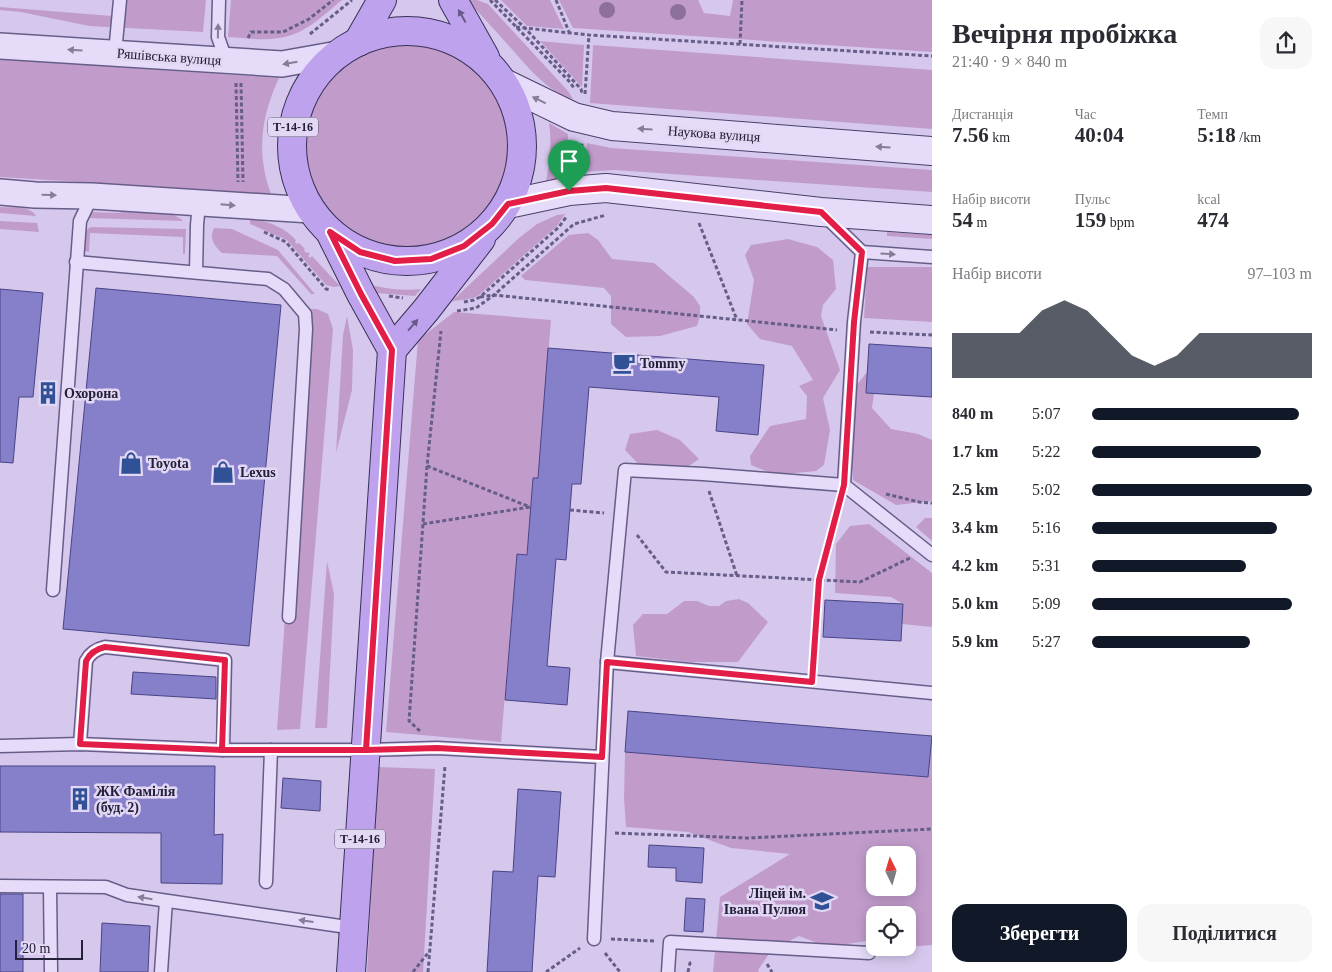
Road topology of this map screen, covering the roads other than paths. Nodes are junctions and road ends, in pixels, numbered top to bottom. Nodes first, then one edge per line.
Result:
1 (120, 0) edge
2 (219, 0) edge
3 (382, 0) edge
4 (452, 0) edge
5 (0, 46) edge
6 (348, 48) junction
7 (115, 53) junction
8 (234, 72) junction
9 (496, 73) junction
10 (932, 151) edge
11 (0, 192) edge
12 (92, 196) junction
13 (199, 203) junction
14 (311, 210) junction
15 (821, 212) junction
16 (500, 214) junction
17 (932, 220) edge
18 (330, 232) junction
19 (862, 252) junction
20 (932, 257) edge
21 (76, 262) junction
22 (196, 272) junction
23 (392, 350) junction
24 (844, 485) junction
25 (929, 553) edge
26 (54, 590) dead end
27 (289, 617) dead end
28 (607, 662) junction
29 (932, 693) edge
30 (80, 744) junction
31 (0, 746) edge
32 (222, 750) junction
33 (271, 750) junction
34 (366, 750) junction
35 (602, 757) junction
36 (266, 882) dead end
37 (0, 886) edge
38 (50, 887) junction
39 (166, 901) junction
40 (354, 928) junction
41 (594, 939) road end
42 (866, 954) edge
43 (51, 972) edge
44 (161, 972) edge
45 (351, 972) edge
46 (668, 972) edge

1 - 7 lane
8 -> 2 lane
3 - 6 main road, Т-14-16
9 -> 4 main road
7 -> 5 street, Ряшівська вулиця
6 -> 8 street, Ряшівська вулиця
6 - 9 main road
6 - 14 main road, Т-14-16
7 - 8 street, Ряшівська вулиця
10 -> 9 main road, Наукова вулиця
9 - 16 main road
11 -> 12 street
12 - 13 street
12 - 21 lane
13 -> 14 street
13 - 22 lane
14 - 18 main road, Т-14-16
15 - 16 main road
15 - 17 main road
15 - 19 lane
16 - 18 main road
23 -> 16 main road
18 - 23 main road, Т-14-16
19 -> 20 lane
19 - 24 lane
21 - 22 lane
21 - 26 lane
22 - 27 lane
23 - 34 main road, Т-14-16
24 - 25 lane
24 - 28 lane
28 - 29 lane
28 - 35 lane
30 - 31 lane
30 - 32 lane
30 - 32 lane
32 - 33 lane
33 - 34 lane
33 - 36 lane
34 - 35 lane
34 - 40 main road, Т-14-16
35 - 41 lane
37 - 38 lane
39 -> 38 lane
38 - 43 lane
40 -> 39 lane
39 - 44 lane
40 - 45 main road, Т-14-16
42 - 46 lane

